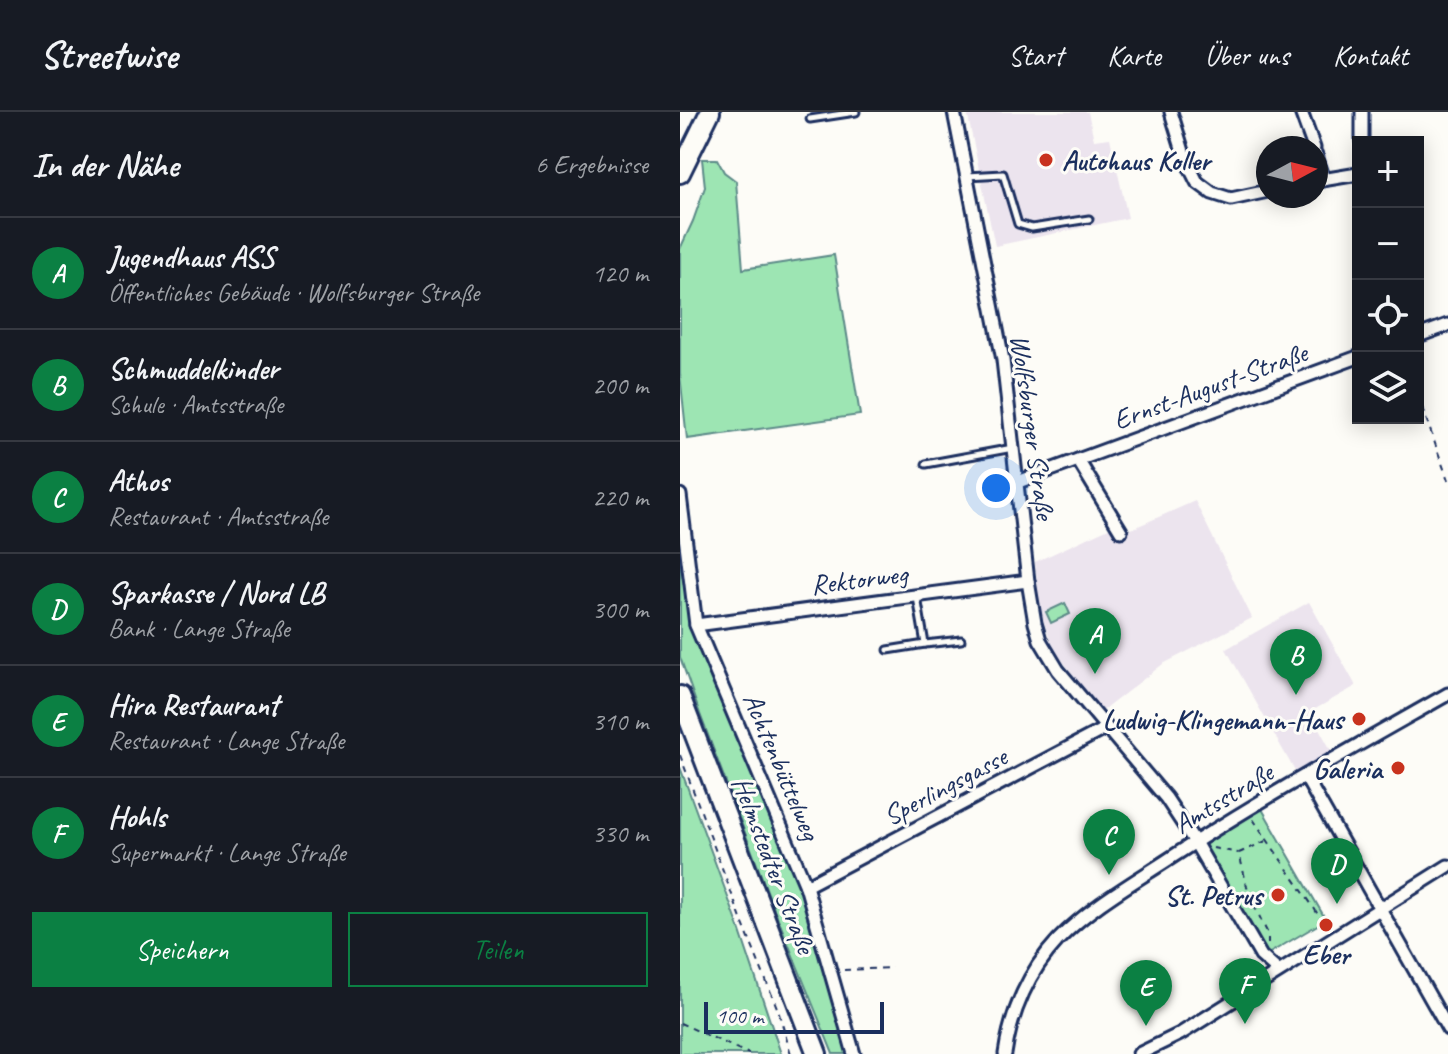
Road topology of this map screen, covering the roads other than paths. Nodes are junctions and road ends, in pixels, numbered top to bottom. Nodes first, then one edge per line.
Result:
1 (710, 112) edge
2 (856, 112) edge
3 (954, 112) edge
4 (1171, 112) edge
5 (1301, 112) edge
6 (1362, 112) edge
7 (810, 119) dead end
8 (1310, 136) edge
9 (1362, 136) edge
10 (680, 173) edge
11 (1352, 175) edge
12 (966, 176) junction
13 (1328, 180) edge
14 (1256, 194) edge
15 (1089, 219) dead end
16 (1448, 325) edge
17 (1424, 334) edge
18 (1352, 359) edge
19 (1014, 448) junction
20 (1078, 460) junction
21 (926, 464) dead end
22 (1018, 482) junction
23 (680, 495) edge
24 (1121, 531) dead end
25 (1028, 581) junction
26 (917, 596) junction
27 (696, 625) junction
28 (961, 640) dead end
29 (925, 644) junction
30 (888, 650) dead end
31 (1448, 694) edge
32 (680, 696) edge
33 (1106, 728) junction
34 (1305, 776) junction
35 (1195, 842) junction
36 (1448, 866) edge
37 (806, 886) junction
38 (1380, 910) junction
39 (1278, 971) junction
40 (1448, 1029) edge
41 (817, 1054) edge
42 (854, 1054) edge
43 (1005, 1054) edge
44 (1139, 1054) edge

1 - 10 main road
2 - 7 lane
3 - 12 street, Wolfsburger Straße
4 - 14 street
5 - 8 street
6 - 9 street
11 - 13 street
12 - 15 lane
12 - 19 street, Wolfsburger Straße
16 - 17 street
18 - 20 street, Ernst-August-Straße
19 - 21 lane
19 - 22 street, Wolfsburger Straße
20 - 22 street, Ernst-August-Straße
20 - 24 street
22 - 25 street, Wolfsburger Straße
23 - 27 street, Achtenbüttelweg
25 - 26 street, Rektorweg
25 - 33 street, Wolfsburger Straße
26 - 27 street, Rektorweg
26 - 29 lane
27 - 37 street, Achtenbüttelweg
28 - 29 lane
29 - 30 lane
31 - 34 street, Amtsstraße
32 - 41 main road, Helmstedter Straße
33 - 35 street, Wolfsburger Straße
33 - 37 street, Sperlingsgasse
34 - 35 street, Amtsstraße
34 - 38 street
35 - 39 street, Wolfsburger Straße
35 - 43 street, Amtsstraße
36 - 38 street
37 - 42 street, Achtenbüttelweg
38 - 39 street
38 - 40 street
39 - 44 street

